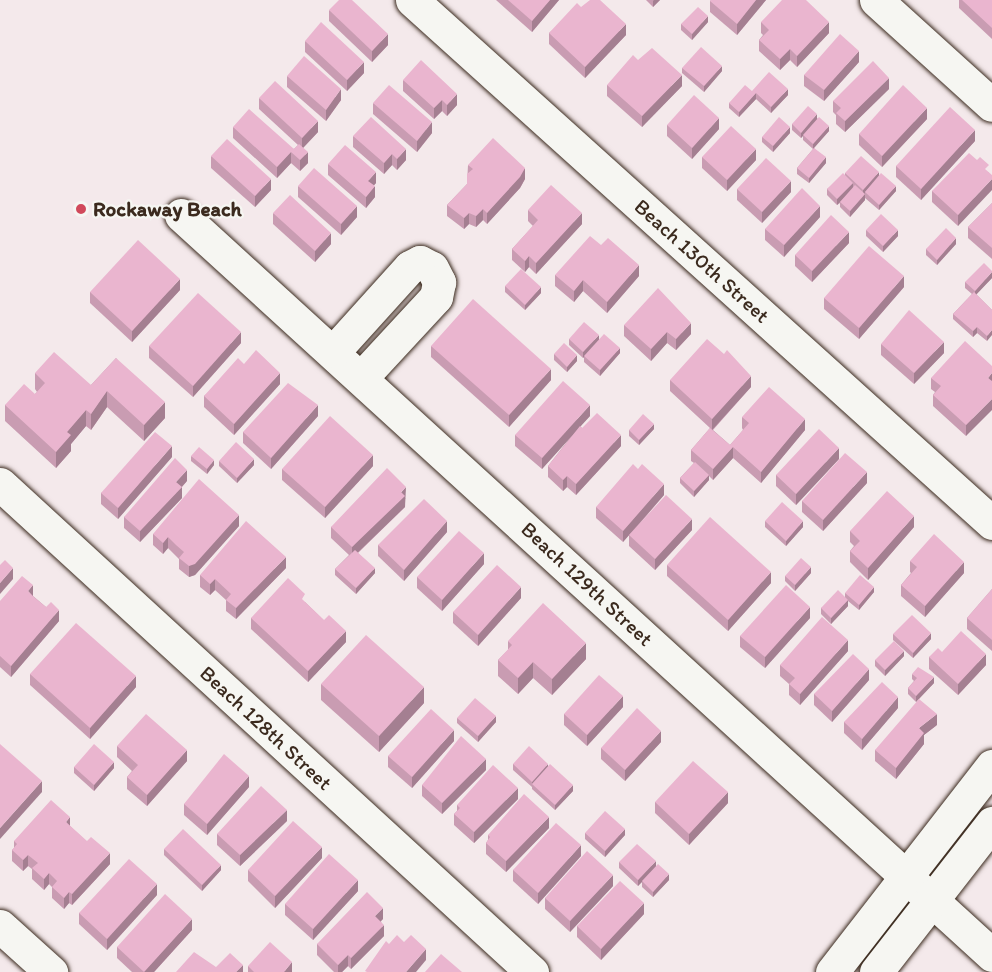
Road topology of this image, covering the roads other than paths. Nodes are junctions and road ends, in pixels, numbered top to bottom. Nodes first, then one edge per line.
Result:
1 (412, 0) edge
2 (876, 0) edge
3 (992, 105) edge
4 (182, 215) dead end
5 (334, 351) junction
6 (362, 377) junction
7 (0, 484) edge
8 (992, 523) edge
9 (992, 766) edge
10 (992, 823) edge
11 (906, 876) junction
12 (932, 900) junction
13 (0, 926) edge
14 (992, 954) edge
15 (51, 972) edge
16 (532, 972) edge
17 (832, 972) edge
18 (876, 972) edge

1 - 8 street, Beach 130th Street
2 - 3 street
4 - 5 street, Beach 129th Street
5 - 6 street, Beach 129th Street
5 - 6 street
6 - 11 street, Beach 129th Street
7 - 16 street, Beach 128th Street
9 - 11 street
10 - 12 street
11 - 12 street, Beach 129th Street
11 - 17 street
12 - 14 street, Beach 129th Street
12 - 18 street
13 - 15 street

